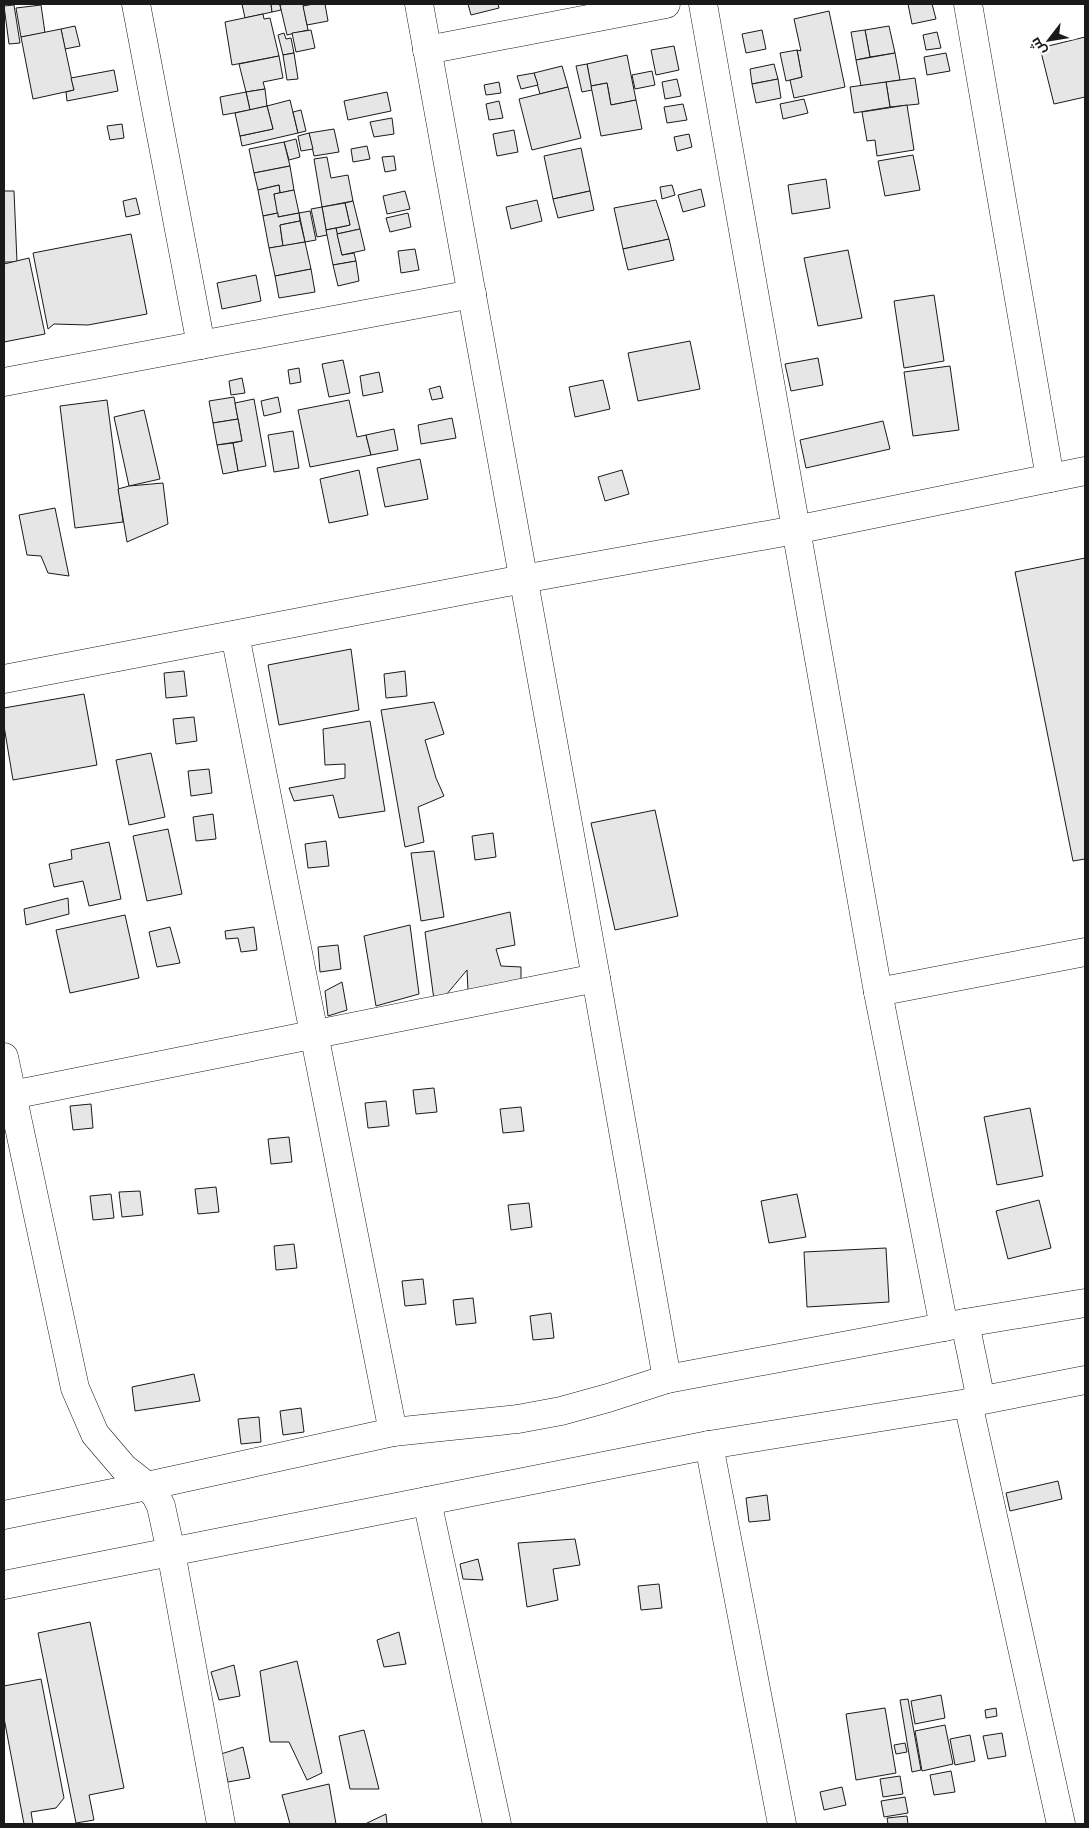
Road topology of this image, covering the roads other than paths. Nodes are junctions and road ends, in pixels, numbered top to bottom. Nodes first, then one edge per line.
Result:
1 (136, 4) edge
2 (419, 4) edge
3 (666, 4) edge
4 (703, 4) edge
5 (968, 4) edge
6 (427, 50) junction
7 (472, 294) junction
8 (202, 345) junction
9 (4, 382) edge
10 (1085, 472) edge
11 (1050, 478) junction
12 (795, 530) junction
13 (523, 579) junction
14 (235, 635) junction
15 (4, 679) edge
16 (1085, 952) edge
17 (596, 978) junction
18 (878, 992) junction
19 (314, 1035) junction
20 (4, 1057) edge
21 (12, 1096) junction
22 (1085, 1303) edge
23 (955, 1325) junction
24 (667, 1379) junction
25 (1085, 1380) edge
26 (975, 1402) junction
27 (393, 1432) junction
28 (709, 1445) junction
29 (147, 1486) junction
30 (427, 1501) junction
31 (4, 1515) edge
32 (171, 1552) junction
33 (4, 1585) edge
34 (221, 1824) edge
35 (497, 1824) edge
36 (782, 1824) edge
37 (1061, 1824) edge

1 - 8 street
2 - 6 street
3 - 6 street
4 - 12 street
5 - 11 street
6 - 7 street
7 - 8 street
7 - 13 street
8 - 9 street
10 - 11 street
11 - 12 street
12 - 13 street
12 - 18 street
13 - 14 street
13 - 17 street
14 - 15 street
14 - 19 street
16 - 18 street
17 - 19 street
17 - 24 street
18 - 23 street
19 - 21 street
19 - 27 street
20 - 21 street
21 - 29 street
22 - 23 street
23 - 24 street
23 - 26 street
24 - 27 street
25 - 26 street
26 - 28 street
26 - 37 street
27 - 29 street
28 - 30 street
28 - 36 street
29 - 31 street
29 - 32 street
30 - 32 street
30 - 35 street
32 - 33 street
32 - 34 street

